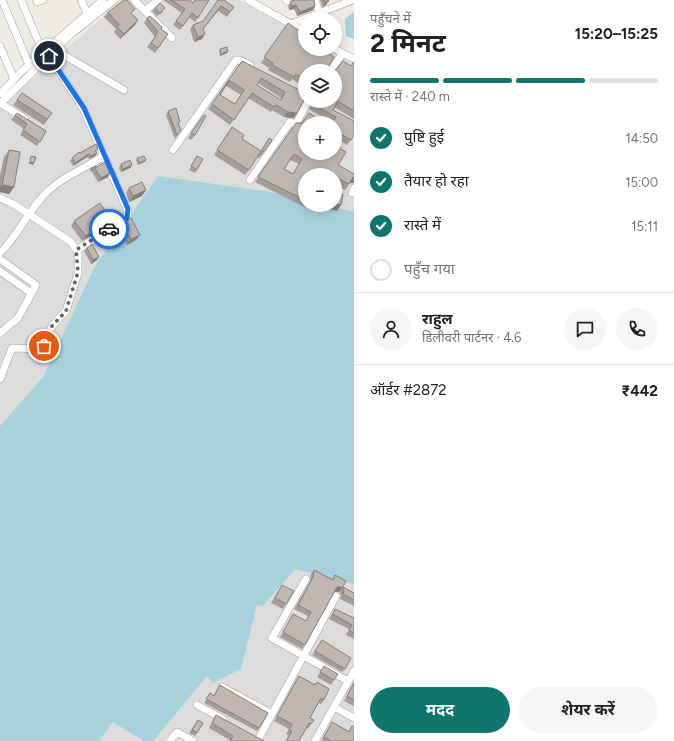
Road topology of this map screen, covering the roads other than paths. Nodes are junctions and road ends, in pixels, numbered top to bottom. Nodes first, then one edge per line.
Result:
1 (2, 0) edge
2 (21, 0) edge
3 (81, 0) edge
4 (103, 0) edge
5 (114, 0) edge
6 (134, 0) edge
7 (158, 0) edge
8 (248, 0) edge
9 (314, 0) edge
10 (352, 0) edge
11 (337, 3) edge
12 (145, 11) junction
13 (320, 12) edge
14 (322, 12) edge
15 (89, 17) junction
16 (298, 21) edge
17 (291, 24) junction
18 (298, 28) edge
19 (172, 38) dead end
20 (0, 46) edge
21 (55, 50) junction
22 (343, 53) joint
23 (46, 54) junction
24 (354, 59) edge
25 (335, 64) edge
26 (29, 65) junction
27 (259, 70) edge
28 (14, 79) junction
29 (124, 90) dead end
30 (0, 94) edge
31 (0, 104) edge
32 (304, 108) edge
33 (28, 121) edge
34 (172, 150) dead end
35 (104, 156) junction
36 (250, 180) dead end
37 (0, 198) edge
38 (30, 215) junction
39 (76, 250) junction
40 (0, 253) edge
41 (0, 259) edge
42 (0, 271) edge
43 (31, 293) junction
44 (0, 333) edge
45 (0, 357) edge
46 (6, 365) junction
47 (0, 379) edge
48 (306, 579) dead end
49 (336, 596) edge
50 (304, 656) junction
51 (354, 671) edge
52 (348, 681) junction
53 (222, 687) edge
54 (197, 705) dead end
55 (334, 707) junction
56 (272, 714) junction
57 (354, 718) edge
58 (232, 724) edge
59 (252, 734) edge
60 (262, 740) edge
61 (170, 741) edge
62 (193, 741) edge
63 (315, 741) edge

1 - 26 street
2 - 23 street
3 - 15 street
4 - 15 street
5 - 15 street
6 - 12 street
7 - 12 street
8 - 17 street
9 - 13 street
10 - 11 street
11 - 14 street
12 - 19 street
15 - 21 street
15 - 23 street
16 - 17 street
17 - 18 street
20 - 28 street
21 - 23 street
21 - 29 street
22 - 24 street
22 - 25 street
23 - 26 street
23 - 31 street
23 - 35 street
26 - 28 street
27 - 34 street
28 - 30 street
31 - 33 street
32 - 36 street
35 - 38 street
35 - 39 street
37 - 38 street
38 - 39 street
38 - 40 street
39 - 46 street
41 - 43 street
42 - 43 street
43 - 44 street
45 - 46 street
46 - 47 street
48 - 50 street
49 - 50 street
50 - 52 street
50 - 56 street
51 - 52 street
52 - 55 street
53 - 56 street
54 - 58 street
55 - 57 street
55 - 63 street
56 - 60 street
59 - 60 street
61 - 62 street

